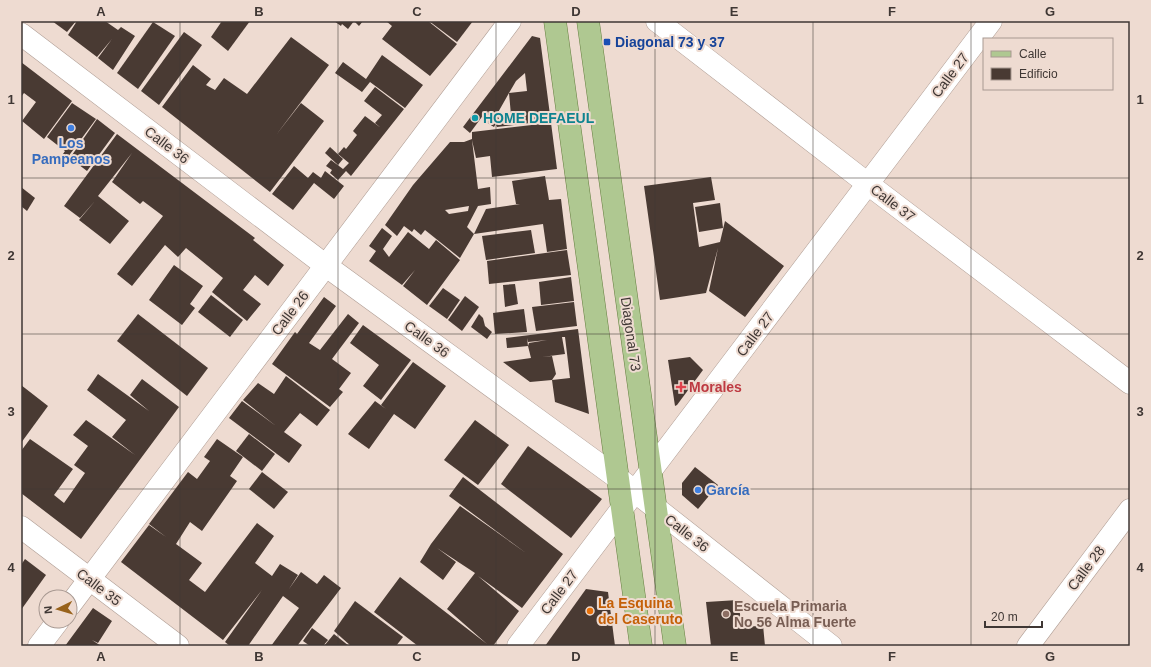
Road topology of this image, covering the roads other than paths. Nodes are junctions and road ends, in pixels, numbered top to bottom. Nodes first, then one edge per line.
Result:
1 (510, 21) edge
2 (555, 21) edge
3 (588, 21) edge
4 (657, 21) edge
5 (991, 21) edge
6 (21, 34) edge
7 (868, 184) junction
8 (325, 265) junction
9 (1130, 383) edge
10 (651, 472) junction
11 (626, 493) junction
12 (656, 509) junction
13 (1130, 510) edge
14 (21, 527) edge
15 (89, 579) junction
16 (78, 594) edge
17 (52, 629) edge
18 (39, 646) edge
19 (178, 646) edge
20 (518, 646) edge
21 (641, 646) edge
22 (675, 646) edge
23 (831, 646) edge
24 (1028, 646) edge

1 - 8 street, Calle 26
2 - 11 main road
3 - 10 main road, Diagonal 73
4 - 7 street, Calle 37
5 - 7 street, Calle 27
6 - 8 street, Calle 36
7 - 9 street, Calle 37
7 - 10 street, Calle 27
8 - 11 street, Calle 36
8 - 15 street, Calle 26
10 - 11 street, Calle 27
10 - 12 main road, Diagonal 73
11 - 12 street, Calle 36
11 - 20 street, Calle 27
11 - 21 main road
12 - 22 main road, Diagonal 73
12 - 23 street, Calle 36
13 - 24 street, Calle 28
14 - 15 street, Calle 35
15 - 16 street, Calle 26
15 - 19 street, Calle 35
17 - 18 street

